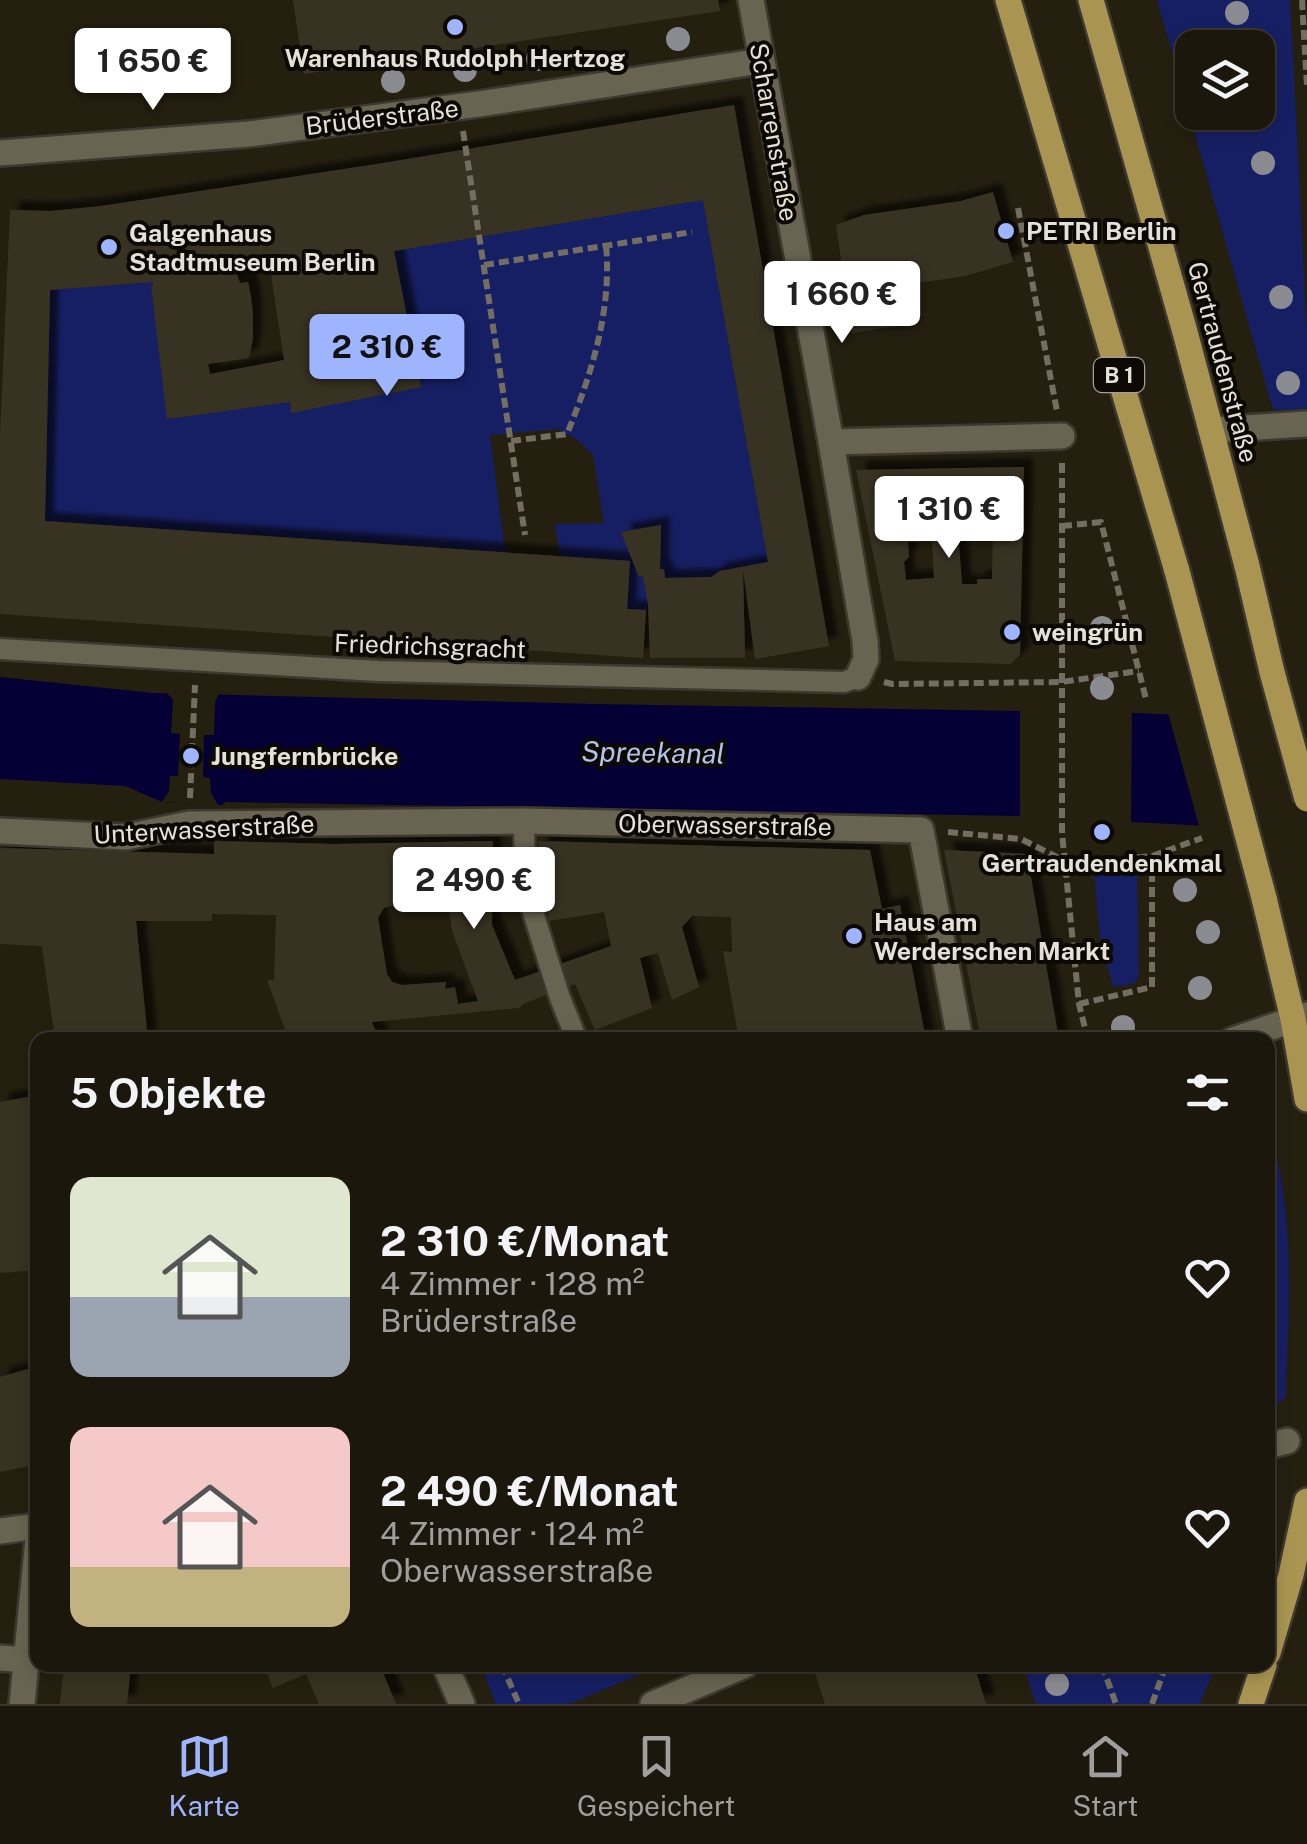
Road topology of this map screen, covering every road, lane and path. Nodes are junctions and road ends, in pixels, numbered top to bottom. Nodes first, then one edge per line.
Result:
1 (751, 0) edge
2 (1008, 0) edge
3 (1092, 0) edge
4 (1302, 0) edge
5 (761, 61) junction
6 (1307, 86) edge
7 (459, 106) junction
8 (0, 153) edge
9 (1018, 208) dead end
10 (692, 232) dead end
11 (606, 244) junction
12 (484, 265) junction
13 (1307, 424) edge
14 (1211, 430) junction
15 (1062, 436) junction
16 (510, 441) junction
17 (831, 442) junction
18 (1062, 526) junction
19 (525, 535) dead end
20 (0, 648) edge
21 (1139, 671) junction
22 (858, 677) junction
23 (1061, 682) junction
24 (194, 694) dead end
25 (1146, 699) dead end
26 (190, 792) dead end
27 (1307, 799) edge
28 (468, 821) joint
29 (524, 821) junction
30 (921, 830) junction
31 (0, 831) edge
32 (1202, 838) dead end
33 (1152, 856) junction
34 (1065, 861) junction
35 (1080, 1004) junction
36 (1300, 1017) edge
37 (573, 1032) edge
38 (959, 1032) edge
39 (1086, 1032) edge
40 (1256, 1032) edge
41 (1307, 1099) edge
42 (1307, 1500) edge
43 (30, 1527) edge
44 (0, 1530) edge
45 (30, 1620) edge
46 (1275, 1630) edge
47 (0, 1658) edge
48 (26, 1660) junction
49 (448, 1672) edge
50 (505, 1672) edge
51 (728, 1672) edge
52 (1105, 1672) edge
53 (1163, 1672) edge
54 (1262, 1672) edge
55 (22, 1704) edge
56 (462, 1704) edge
57 (519, 1704) edge
58 (653, 1704) edge
59 (1116, 1704) edge
60 (1152, 1704) edge
61 (1251, 1704) edge

1 - 5 street, Scharrenstraße
2 - 36 main road, B 1, bridge
3 - 14 main road, Gertraudenstraße
4 - 6 path
5 - 7 street, Brüderstraße
5 - 17 street, Scharrenstraße
7 - 8 street, Brüderstraße
7 - 12 path
9 - 15 path
10 - 11 path
11 - 12 path
11 - 16 path
12 - 16 path
13 - 14 street
14 - 27 main road, Gertraudenstraße, bridge
15 - 17 street
15 - 18 path
16 - 19 path
17 - 22 street, Scharrenstraße
18 - 21 path
18 - 23 path
20 - 22 lane, Friedrichsgracht
21 - 23 path
21 - 25 path
22 - 23 path
23 - 34 path
24 - 26 path
28 - 29 street, Oberwasserstraße
28 - 31 street, Unterwasserstraße
29 - 30 street, Oberwasserstraße
29 - 37 lane
30 - 34 path
30 - 38 street
32 - 33 path
33 - 34 path
33 - 35 path
34 - 35 path
35 - 39 path
36 - 40 street
36 - 41 main road, B 1
42 - 46 main road
43 - 44 street
45 - 48 street
47 - 48 street
48 - 55 street
49 - 56 street
50 - 57 path
51 - 58 street
52 - 59 path
53 - 60 path
54 - 61 main road

